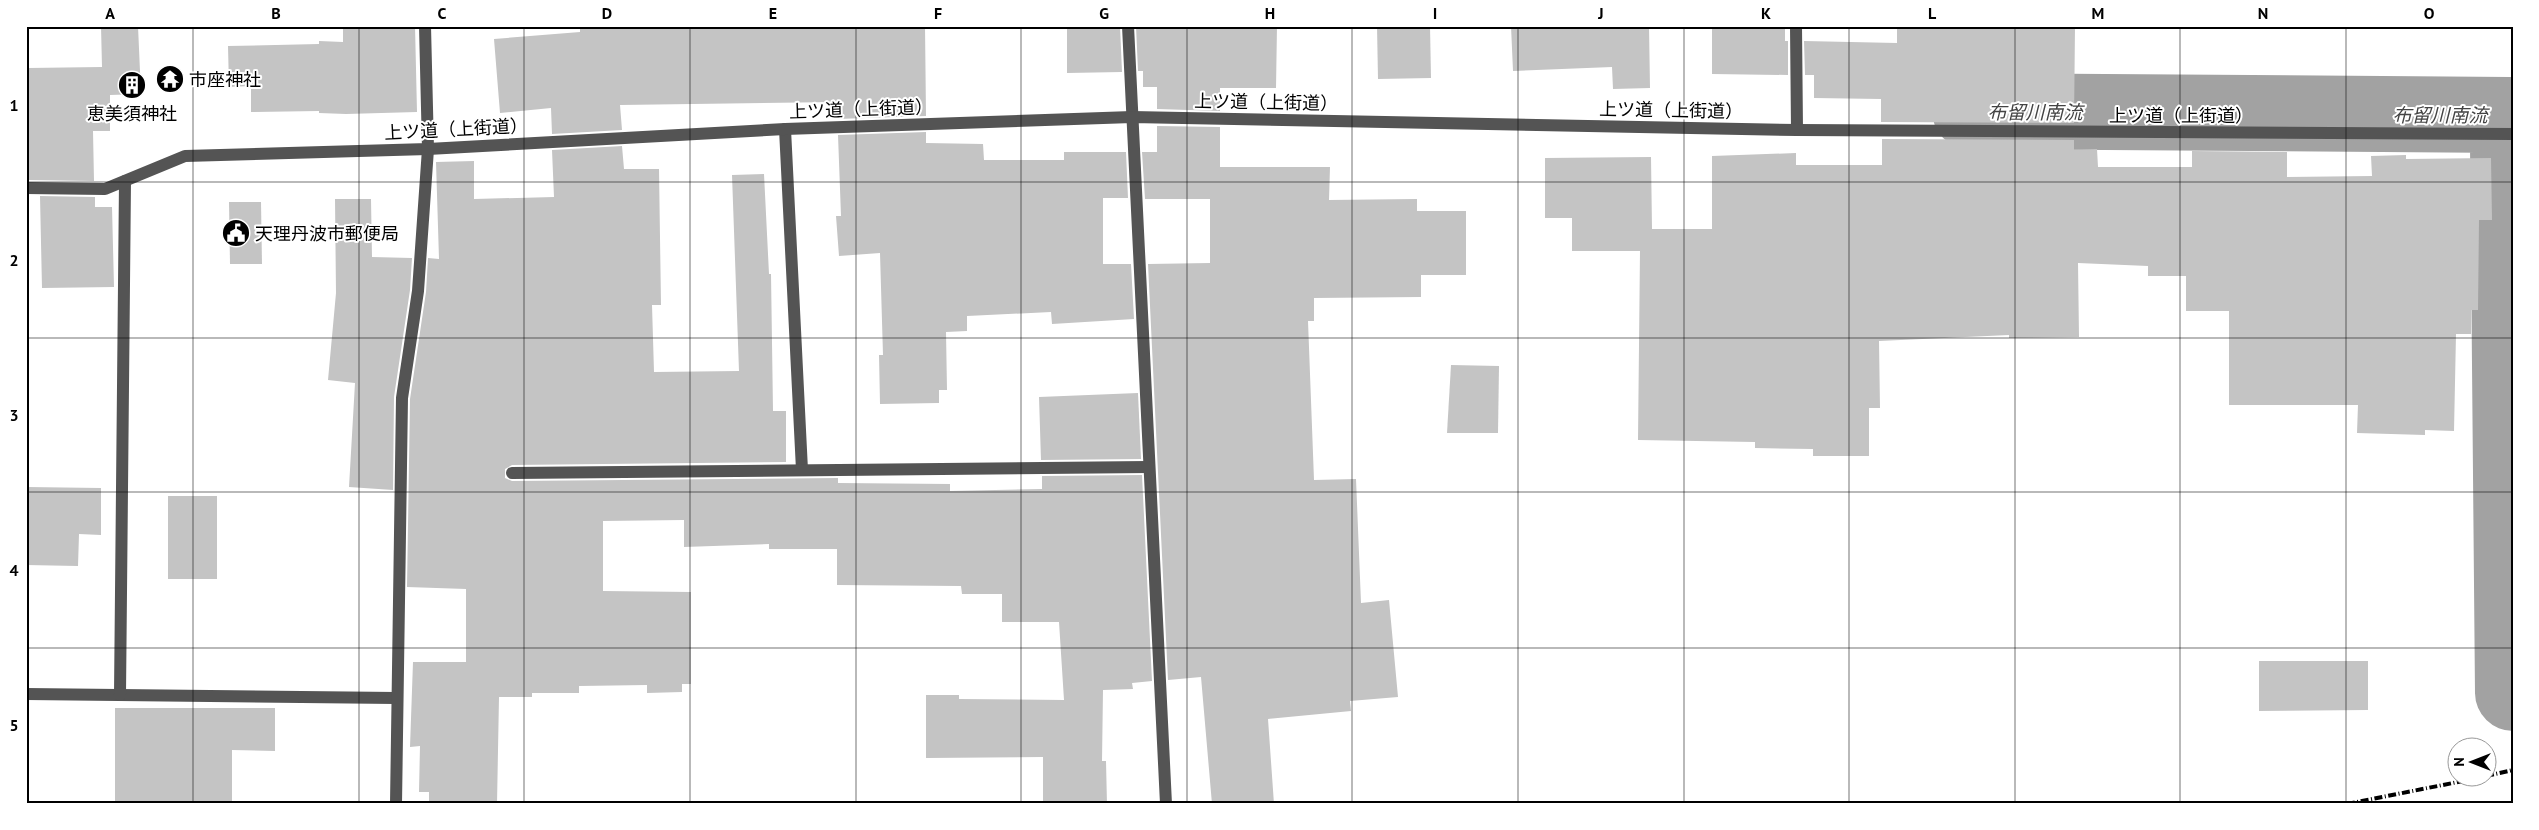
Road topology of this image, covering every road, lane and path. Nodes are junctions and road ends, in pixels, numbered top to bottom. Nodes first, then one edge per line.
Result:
1 (424, 26) edge
2 (1128, 26) edge
3 (1796, 26) edge
4 (1132, 118) junction
5 (785, 129) junction
6 (1797, 130) junction
7 (2513, 134) edge
8 (428, 149) junction
9 (125, 181) junction
10 (26, 188) edge
11 (1149, 466) junction
12 (802, 470) junction
13 (512, 474) dead end
14 (26, 694) edge
15 (120, 695) junction
16 (396, 698) junction
17 (396, 804) edge
18 (1166, 804) edge

1 - 8 street
2 - 4 street
3 - 6 street
4 - 5 street, 上ツ道（上街道）
4 - 6 street, 上ツ道（上街道）
4 - 11 street
5 - 8 street, 上ツ道（上街道）
5 - 12 street
6 - 7 street, 上ツ道（上街道）
8 - 9 street, 上ツ道（上街道）
8 - 16 street
9 - 10 street, 上ツ道（上街道）
9 - 15 street
11 - 12 street
11 - 18 street
12 - 13 street
14 - 15 street
15 - 16 street
16 - 17 street

